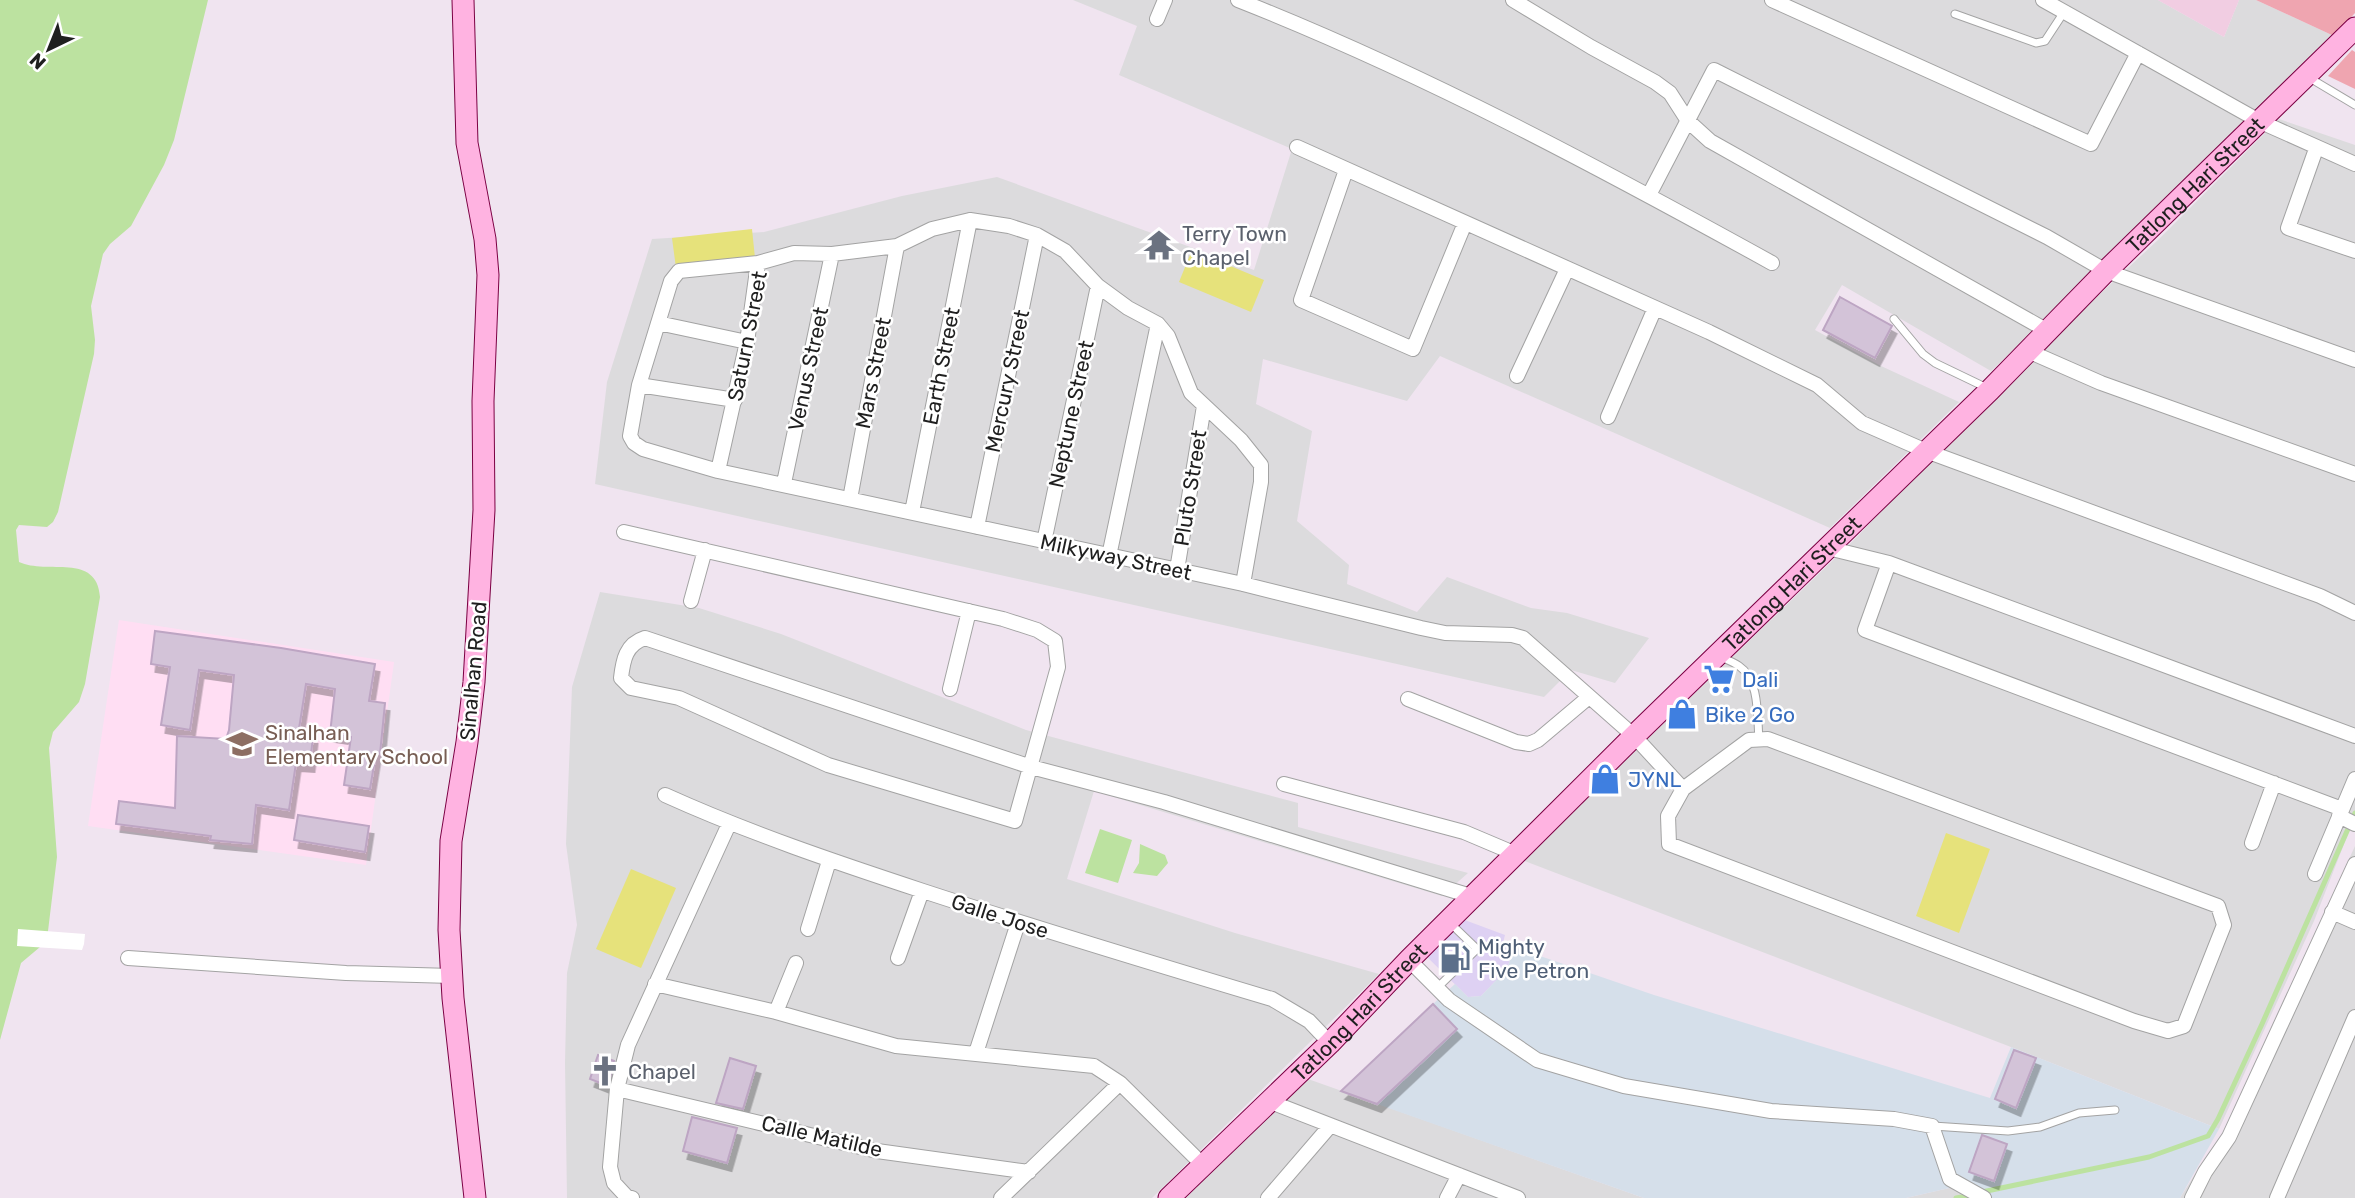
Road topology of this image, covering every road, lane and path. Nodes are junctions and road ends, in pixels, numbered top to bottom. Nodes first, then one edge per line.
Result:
1 (464, 0) edge
2 (1166, 0) edge
3 (1238, 0) edge
4 (1513, 0) edge
5 (1772, 0) edge
6 (2043, 0) edge
7 (2064, 12) junction
8 (1955, 15) dead end
9 (1157, 19) dead end
10 (2355, 28) edge
11 (2138, 53) junction
12 (2307, 76) junction
13 (2355, 106) edge
14 (1688, 121) junction
15 (2261, 122) junction
16 (1297, 147) dead end
17 (2316, 149) junction
18 (2355, 164) edge
19 (1346, 170) junction
20 (1649, 195) junction
21 (970, 220) junction
22 (1465, 223) junction
23 (1037, 235) junction
24 (897, 246) junction
25 (2355, 251) edge
26 (832, 254) junction
27 (758, 263) junction
28 (1772, 263) dead end
29 (1567, 269) junction
30 (2106, 271) junction
31 (1098, 286) junction
32 (1655, 308) junction
33 (1894, 319) dead end
34 (658, 323) junction
35 (1158, 324) junction
36 (2046, 330) junction
37 (747, 342) junction
38 (2028, 351) junction
39 (2355, 360) edge
40 (1517, 376) dead end
41 (639, 386) junction
42 (1990, 390) junction
43 (735, 400) junction
44 (1204, 406) junction
45 (1608, 417) dead end
46 (1926, 451) junction
47 (718, 471) junction
48 (2355, 474) edge
49 (784, 483) junction
50 (850, 499) junction
51 (912, 512) junction
52 (977, 527) junction
53 (624, 532) dead end
54 (1044, 541) junction
55 (1828, 548) junction
56 (705, 550) junction
57 (1109, 556) junction
58 (1889, 563) junction
59 (1177, 570) junction
60 (1243, 584) junction
61 (691, 601) dead end
62 (969, 611) junction
63 (2355, 612) edge
64 (1717, 656) junction
65 (950, 689) dead end
66 (1589, 696) junction
67 (1408, 699) dead end
68 (1634, 736) junction
69 (2355, 736) edge
70 (1759, 739) junction
71 (1031, 768) junction
72 (2355, 779) edge
73 (2274, 783) junction
74 (1284, 784) dead end
75 (1683, 789) junction
76 (665, 795) dead end
77 (2346, 817) edge
78 (729, 824) junction
79 (2252, 843) dead end
80 (1516, 854) junction
81 (829, 861) junction
82 (2355, 864) edge
83 (2315, 874) dead end
84 (922, 891) junction
85 (1474, 897) junction
86 (2332, 912) junction
87 (1449, 922) junction
88 (2355, 922) edge
89 (1018, 923) junction
90 (808, 929) dead end
91 (128, 958) dead end
92 (898, 958) dead end
93 (1409, 960) junction
94 (796, 962) dead end
95 (452, 976) junction
96 (655, 984) junction
97 (1437, 988) junction
98 (776, 1012) junction
99 (2355, 1017) edge
100 (1330, 1043) junction
101 (976, 1053) junction
102 (1120, 1083) junction
103 (617, 1089) junction
104 (1268, 1101) junction
105 (2115, 1110) dead end
106 (1330, 1126) junction
107 (1932, 1126) junction
108 (1203, 1165) junction
109 (1029, 1172) junction
110 (1459, 1175) junction
111 (475, 1198) edge
112 (632, 1198) edge
113 (1002, 1198) edge
114 (1169, 1198) edge
115 (1268, 1198) edge
116 (1447, 1198) edge
117 (1518, 1198) edge
118 (1984, 1198) edge
119 (2192, 1198) edge
120 (2277, 1198) edge

1 - 95 street, Sinalhan Road
2 - 9 street
3 - 20 street
4 - 14 street
5 - 11 street
6 - 7 street
7 - 8 lane
7 - 11 street
10 - 12 street, Tatlong Hari Street
11 - 15 street
12 - 13 lane
12 - 15 street, Tatlong Hari Street
14 - 20 street
14 - 30 street
14 - 36 street
15 - 17 street
15 - 30 street, Tatlong Hari Street
16 - 19 street
17 - 18 street
17 - 25 street
19 - 22 street
19 - 22 street
20 - 28 street
21 - 23 street, Saturn Street
21 - 24 street, Saturn Street
21 - 51 street, Earth Street
22 - 29 street
23 - 31 street, Saturn Street
23 - 52 street, Mercury Street
24 - 26 street, Saturn Street
24 - 50 street, Mars Street
26 - 27 street, Saturn Street
26 - 49 street, Venus Street
27 - 34 street
27 - 37 street, Saturn Street
29 - 32 street
29 - 40 street
30 - 36 street, Tatlong Hari Street
30 - 39 street
31 - 35 street, Saturn Street
31 - 54 street, Neptune Street
32 - 45 street
32 - 46 street
33 - 42 lane
34 - 37 street
34 - 41 street
35 - 44 street
35 - 57 street
36 - 38 street, Tatlong Hari Street
37 - 43 street, Saturn Street
38 - 42 street, Tatlong Hari Street
38 - 48 street
41 - 43 street
41 - 47 street, Milkyway Street
42 - 46 street, Tatlong Hari Street
43 - 47 street, Saturn Street
44 - 59 street, Pluto Street
44 - 60 street
46 - 55 street, Tatlong Hari Street
46 - 63 street
47 - 49 street, Milkyway Street
49 - 50 street, Milkyway Street
50 - 51 street, Milkyway Street
51 - 52 street, Milkyway Street
52 - 54 street, Milkyway Street
53 - 56 street
54 - 57 street, Milkyway Street
55 - 58 street
55 - 64 street, Tatlong Hari Street
56 - 61 street
56 - 62 street
57 - 59 street, Milkyway Street
58 - 69 street
58 - 73 street
59 - 60 street, Milkyway Street
60 - 66 street, Milkyway Street
62 - 65 street
62 - 71 street
64 - 68 street, Tatlong Hari Street
64 - 70 lane
66 - 67 street
66 - 68 street, Milkyway Street
68 - 75 street, Milkyway Street
68 - 80 street, Tatlong Hari Street
70 - 75 street
70 - 75 street
71 - 71 street
71 - 85 street
72 - 77 street
73 - 77 street
73 - 79 street
74 - 80 street
76 - 78 street, Galle Jose
77 - 83 street
78 - 81 street, Galle Jose
78 - 96 street
80 - 85 street, Tatlong Hari Street
81 - 84 street, Galle Jose
81 - 90 street
82 - 86 street
84 - 89 street, Galle Jose
84 - 92 street
85 - 87 street, Tatlong Hari Street
86 - 88 street
86 - 119 street
87 - 93 street, Tatlong Hari Street
87 - 97 lane
89 - 100 street, Galle Jose
89 - 101 street
91 - 95 street
93 - 97 street
93 - 100 street, Tatlong Hari Street
94 - 98 street
95 - 111 street, Sinalhan Road
96 - 98 street
96 - 103 street
97 - 107 street
98 - 101 street
99 - 120 street
100 - 104 street, Tatlong Hari Street
101 - 102 street
102 - 108 street
102 - 109 street
103 - 109 street, Calle Matilde
103 - 112 street
104 - 106 street
104 - 108 street, Tatlong Hari Street
105 - 107 lane
106 - 110 street
106 - 115 street
107 - 118 street
108 - 114 street, Tatlong Hari Street
109 - 113 street
110 - 116 street
110 - 117 street

